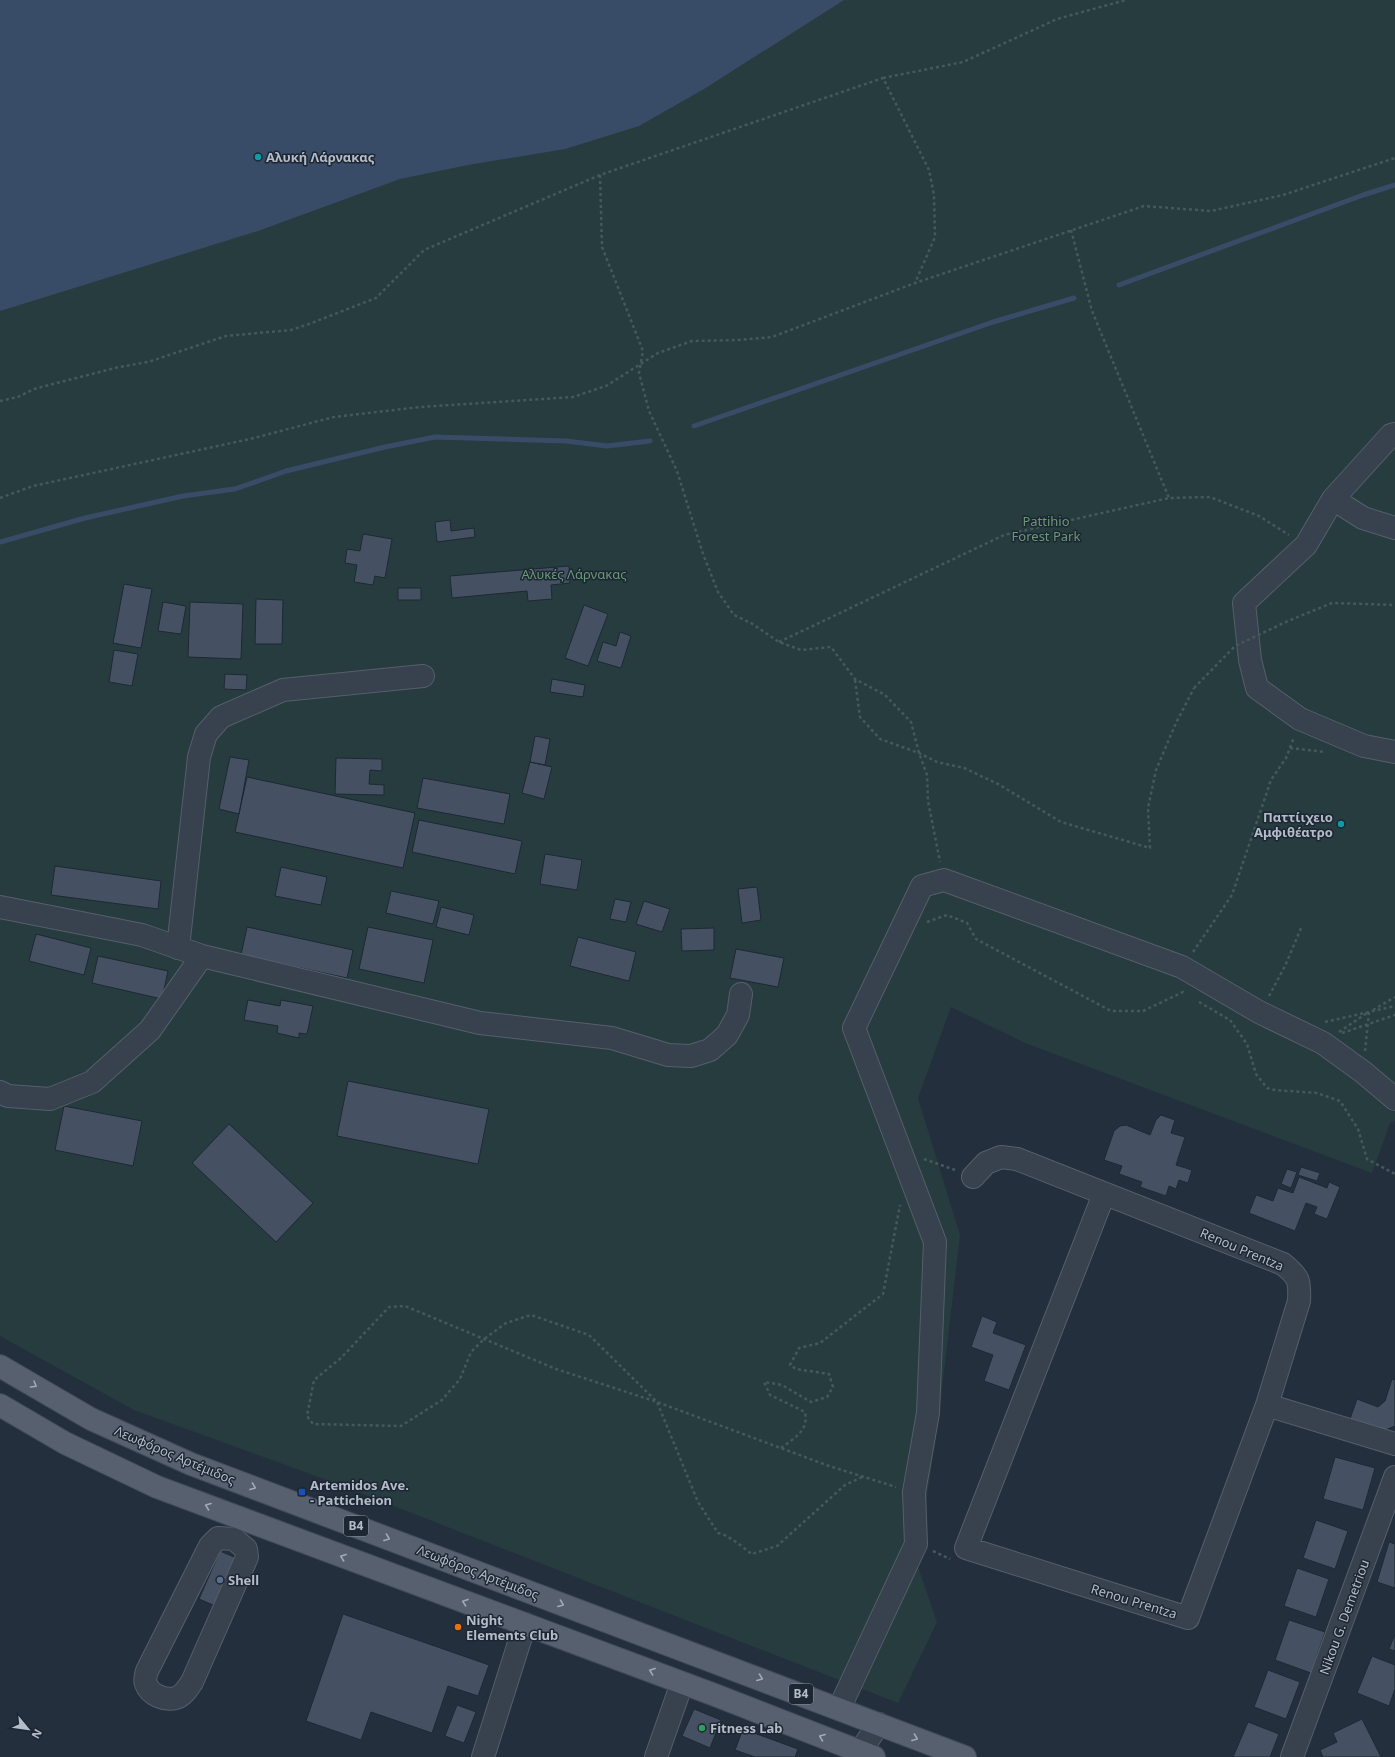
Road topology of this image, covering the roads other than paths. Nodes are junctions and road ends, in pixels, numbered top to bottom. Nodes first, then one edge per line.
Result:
1 (1395, 434) edge
2 (1333, 499) junction
3 (1395, 528) edge
4 (423, 676) dead end
5 (1395, 752) edge
6 (0, 907) edge
7 (178, 948) junction
8 (202, 956) junction
9 (741, 994) dead end
10 (0, 1092) edge
11 (1395, 1099) edge
12 (973, 1177) road end
13 (1104, 1194) junction
14 (0, 1366) edge
15 (1267, 1404) junction
16 (0, 1405) edge
17 (1395, 1444) edge
18 (1395, 1477) edge
19 (247, 1557) joint
20 (525, 1624) junction
21 (682, 1682) junction
22 (840, 1709) junction
23 (879, 1724) junction
24 (863, 1755) edge
25 (483, 1757) edge
26 (656, 1757) edge
27 (965, 1757) edge
28 (1292, 1757) edge

1 - 2 street
2 - 3 street
2 - 5 street
4 - 7 street
6 - 7 street
7 - 8 street
8 - 9 street
8 - 10 street
11 - 22 street
12 - 13 street, Renou Prentza
13 - 15 street, Renou Prentza
13 - 15 street, Renou Prentza
14 -> 22 main road, Λεωφόρος Αρτέμιδος / B4
15 - 17 street
20 -> 16 main road, B4
18 - 28 street, Nikou G. Demetriou
19 - 19 street
21 -> 20 main road, B4
20 - 25 street
24 -> 21 main road, B4
21 - 26 street
22 - 23 main road, Λεωφόρος Αρτέμιδος / B4
23 - 24 street
23 -> 27 main road, Λεωφόρος Αρτέμιδος / B4

